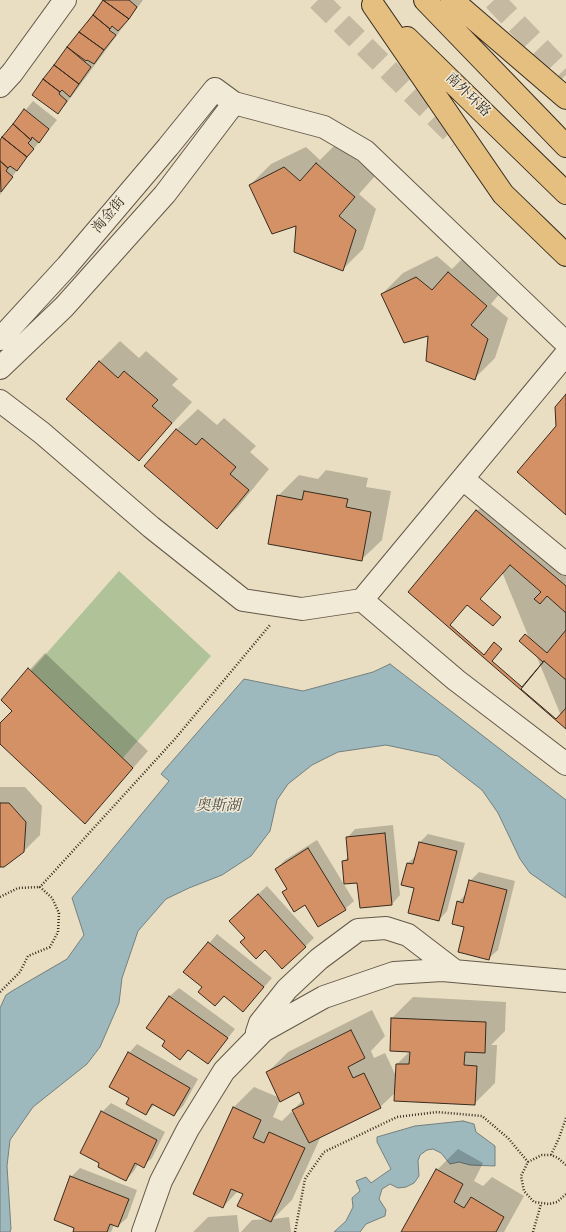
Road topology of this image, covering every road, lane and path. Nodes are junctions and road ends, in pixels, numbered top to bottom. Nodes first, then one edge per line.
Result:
1 (426, 0) edge
2 (452, 0) edge
3 (62, 1) edge
4 (370, 2) edge
5 (0, 86) edge
6 (566, 98) edge
7 (234, 103) junction
8 (566, 146) edge
9 (566, 193) edge
10 (566, 255) edge
11 (0, 339) edge
12 (566, 343) edge
13 (566, 354) edge
14 (0, 368) edge
15 (0, 401) edge
16 (463, 479) junction
17 (566, 564) edge
18 (362, 600) junction
19 (286, 606) junction
20 (566, 764) edge
21 (40, 887) junction
22 (0, 898) edge
23 (455, 971) junction
24 (566, 981) edge
25 (0, 992) edge
26 (255, 1039) junction
27 (566, 1118) edge
28 (551, 1155) junction
29 (528, 1162) junction
30 (566, 1165) edge
31 (566, 1194) edge
32 (541, 1204) junction
33 (143, 1232) edge
34 (295, 1232) edge
35 (533, 1232) edge

1 - 8 highway
2 - 6 highway
3 - 5 street
4 - 9 highway, 南外环路
4 - 10 highway
7 - 11 street, 淘金街
7 - 12 street
7 - 14 street
13 - 16 street
15 - 19 street
16 - 17 street
16 - 18 street
18 - 19 street
18 - 20 street
19 - 21 path
21 - 22 path
21 - 25 path
23 - 24 street
23 - 26 street
23 - 26 street
26 - 33 street
27 - 28 path
28 - 29 path
28 - 30 path
29 - 32 path
29 - 34 path
31 - 32 path
32 - 35 path

